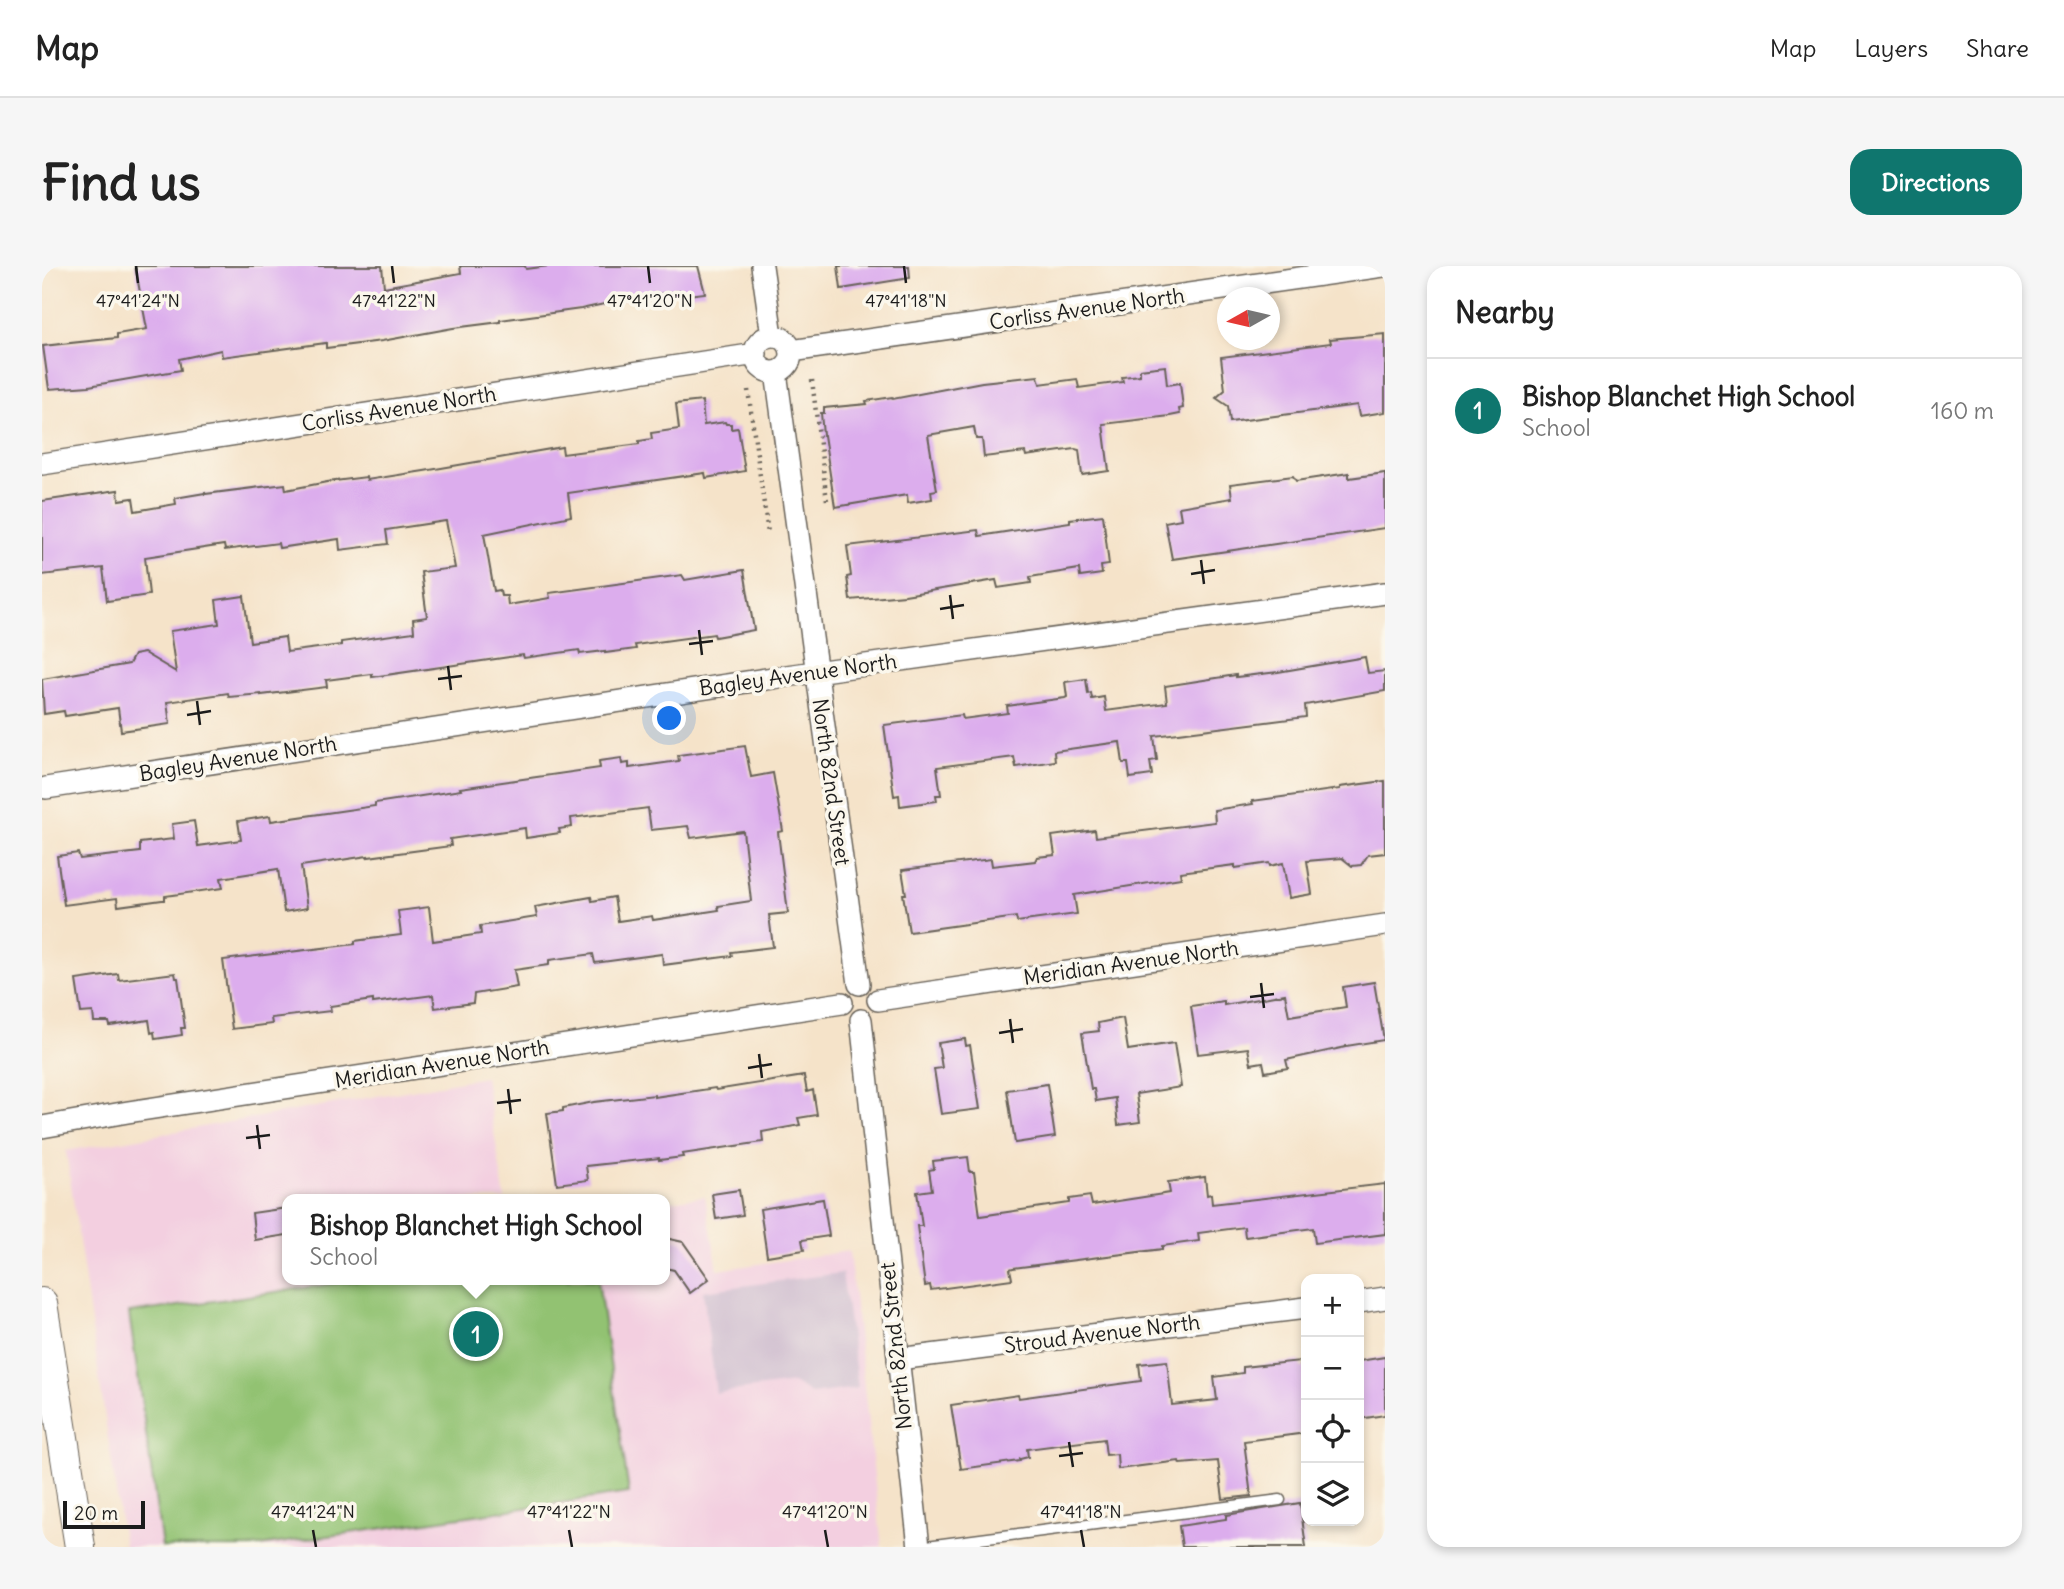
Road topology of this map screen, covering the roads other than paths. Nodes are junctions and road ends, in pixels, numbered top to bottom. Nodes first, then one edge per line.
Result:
1 (762, 266) edge
2 (1383, 266) edge
3 (772, 336) junction
4 (791, 351) junction
5 (755, 354) junction
6 (776, 372) junction
7 (42, 464) edge
8 (1385, 593) edge
9 (816, 672) junction
10 (46, 788) dead end
11 (1385, 925) edge
12 (859, 984) junction
13 (878, 1000) junction
14 (842, 1003) junction
15 (861, 1020) junction
16 (42, 1127) edge
17 (1385, 1298) edge
18 (1364, 1301) edge
19 (42, 1303) edge
20 (1301, 1309) edge
21 (898, 1359) junction
22 (1280, 1500) dead end
23 (80, 1547) edge
24 (919, 1547) edge

1 - 3 street
2 - 4 street, Corliss Avenue North
3 - 4 street
3 - 5 street
4 - 6 street
5 - 6 street
5 - 7 street, Corliss Avenue North
6 - 9 street, North 82nd Street
8 - 9 street, Bagley Avenue North
9 - 10 street, Bagley Avenue North
9 - 12 street, North 82nd Street
11 - 13 street, Meridian Avenue North
12 - 13 street
12 - 14 street
13 - 15 street
14 - 15 street
14 - 16 street, Meridian Avenue North
15 - 21 street, North 82nd Street
17 - 18 street
19 - 23 main road
20 - 21 street, Stroud Avenue North
21 - 24 street, North 82nd Street
22 - 24 lane

